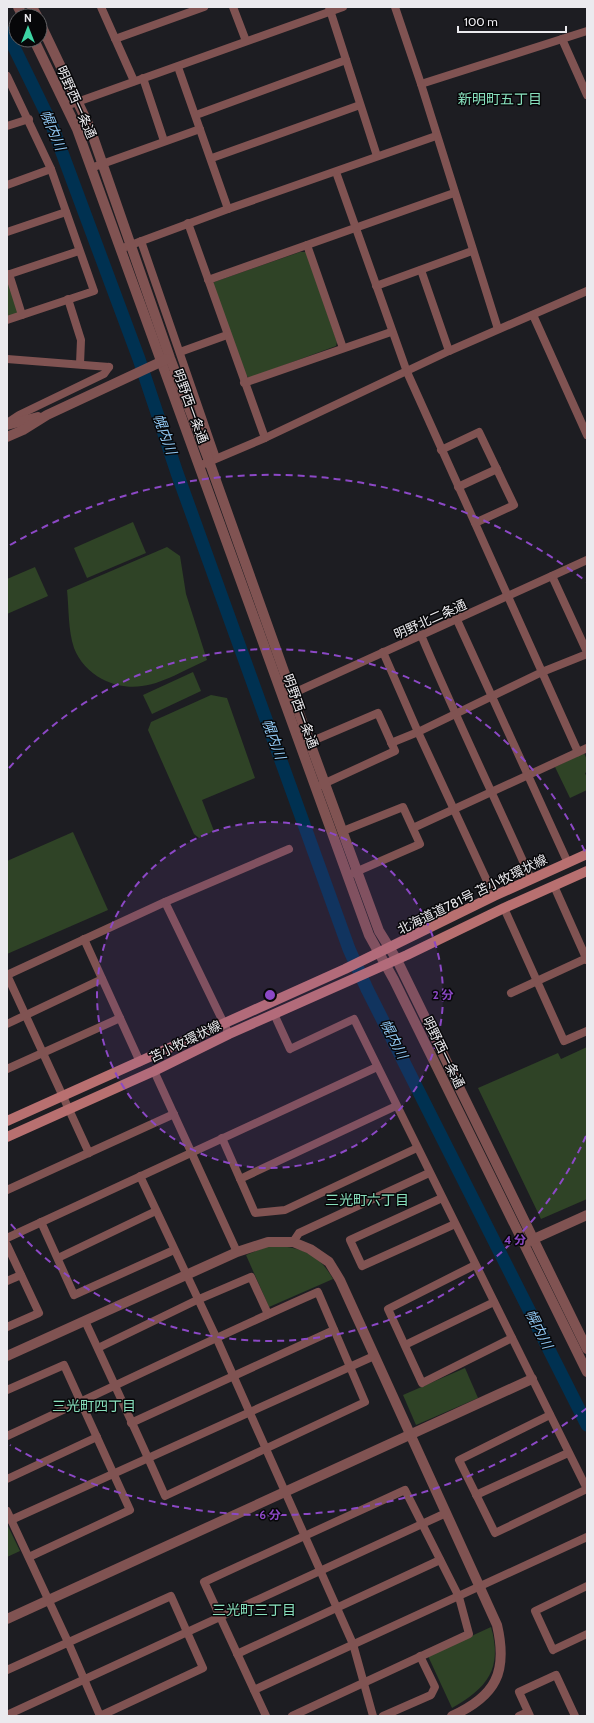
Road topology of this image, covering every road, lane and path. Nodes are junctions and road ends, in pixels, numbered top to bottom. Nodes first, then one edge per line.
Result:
1 (101, 7) edge
2 (204, 7) edge
3 (233, 7) edge
4 (342, 7) edge
5 (395, 7) edge
6 (193, 9) edge
7 (329, 9) edge
8 (587, 31) edge
9 (48, 39) edge
10 (115, 39) junction
11 (562, 39) junction
12 (246, 41) junction
13 (38, 48) edge
14 (346, 60) junction
15 (178, 67) junction
16 (7, 76) edge
17 (143, 78) junction
18 (134, 81) junction
19 (421, 84) junction
20 (587, 95) edge
21 (78, 101) junction
22 (360, 105) junction
23 (66, 106) junction
24 (196, 115) junction
25 (29, 119) junction
26 (7, 126) edge
27 (200, 129) junction
28 (436, 136) junction
29 (164, 141) junction
30 (377, 156) junction
31 (212, 158) junction
32 (103, 164) junction
33 (91, 168) junction
34 (52, 169) junction
35 (336, 172) junction
36 (7, 185) edge
37 (454, 193) junction
38 (228, 209) junction
39 (66, 212) junction
40 (188, 223) junction
41 (356, 229) junction
42 (7, 232) edge
43 (141, 241) junction
44 (131, 244) junction
45 (307, 245) junction
46 (120, 249) junction
47 (79, 251) junction
48 (472, 251) junction
49 (421, 270) junction
50 (8, 275) edge
51 (208, 280) junction
52 (376, 286) junction
53 (587, 291) edge
54 (68, 299) junction
55 (22, 315) junction
56 (533, 315) junction
57 (7, 320) edge
58 (498, 329) junction
59 (391, 332) junction
60 (227, 335) junction
61 (343, 348) junction
62 (180, 352) junction
63 (449, 352) junction
64 (7, 359) edge
65 (19, 361) junction
66 (162, 361) junction
67 (80, 364) junction
68 (7, 367) edge
69 (406, 372) junction
70 (244, 383) junction
71 (47, 414) junction
72 (7, 424) edge
73 (587, 435) edge
74 (7, 437) edge
75 (265, 438) junction
76 (441, 450) junction
77 (213, 460) junction
78 (199, 466) junction
79 (497, 469) junction
80 (458, 487) junction
81 (475, 524) junction
82 (587, 560) edge
83 (552, 576) junction
84 (508, 597) junction
85 (457, 620) junction
86 (421, 635) junction
87 (383, 652) junction
88 (587, 653) edge
89 (542, 672) junction
90 (292, 694) junction
91 (491, 697) junction
92 (282, 699) junction
93 (454, 713) junction
94 (418, 732) junction
95 (310, 742) junction
96 (391, 743) junction
97 (587, 748) edge
98 (578, 752) junction
99 (527, 776) junction
100 (320, 785) junction
101 (492, 792) junction
102 (455, 809) junction
103 (413, 828) junction
104 (343, 832) junction
105 (289, 849) dead end
106 (587, 854) edge
107 (568, 863) junction
108 (357, 871) junction
109 (587, 871) edge
110 (347, 875) junction
111 (531, 879) junction
112 (554, 886) junction
113 (494, 896) junction
114 (165, 902) junction
115 (504, 908) junction
116 (84, 938) junction
117 (390, 947) junction
118 (379, 953) junction
119 (369, 957) joint
120 (587, 959) edge
121 (397, 960) junction
122 (386, 965) junction
123 (375, 970) joint
124 (7, 974) edge
125 (102, 979) junction
126 (537, 982) junction
127 (511, 993) dead end
128 (274, 1014) junction
129 (26, 1015) junction
130 (120, 1018) junction
131 (7, 1024) edge
132 (224, 1024) junction
133 (587, 1031) edge
134 (229, 1034) junction
135 (43, 1052) junction
136 (140, 1062) junction
137 (377, 1067) junction
138 (7, 1068) edge
139 (154, 1071) junction
140 (63, 1096) junction
141 (396, 1106) junction
142 (69, 1110) junction
143 (174, 1114) junction
144 (7, 1121) edge
145 (7, 1137) edge
146 (222, 1138) junction
147 (417, 1148) junction
148 (192, 1152) junction
149 (89, 1153) junction
150 (429, 1173) junction
151 (140, 1176) junction
152 (240, 1179) junction
153 (7, 1190) edge
154 (442, 1198) junction
155 (156, 1211) junction
156 (587, 1215) edge
157 (41, 1222) junction
158 (455, 1224) junction
159 (7, 1238) edge
160 (293, 1242) junction
161 (528, 1242) junction
162 (7, 1245) edge
163 (174, 1250) junction
164 (237, 1252) junction
165 (58, 1258) junction
166 (475, 1265) junction
167 (21, 1275) junction
168 (186, 1276) junction
169 (7, 1281) edge
170 (197, 1300) junction
171 (494, 1302) junction
172 (268, 1314) junction
173 (85, 1321) junction
174 (7, 1327) edge
175 (334, 1330) junction
176 (216, 1337) junction
177 (512, 1338) junction
178 (405, 1345) junction
179 (98, 1348) junction
180 (587, 1349) edge
181 (7, 1356) edge
182 (374, 1356) junction
183 (350, 1365) junction
184 (587, 1372) edge
185 (233, 1376) junction
186 (532, 1379) junction
187 (114, 1386) junction
188 (7, 1390) edge
189 (81, 1402) junction
190 (248, 1412) junction
191 (550, 1415) junction
192 (131, 1423) junction
193 (410, 1435) junction
194 (7, 1436) edge
195 (97, 1437) junction
196 (265, 1450) junction
197 (568, 1453) junction
198 (148, 1458) junction
199 (114, 1474) junction
200 (7, 1479) edge
201 (587, 1489) edge
202 (285, 1491) junction
203 (476, 1495) junction
204 (7, 1511) edge
205 (446, 1513) junction
206 (11, 1520) junction
207 (422, 1524) junction
208 (304, 1535) junction
209 (587, 1537) edge
210 (29, 1557) junction
211 (440, 1560) junction
212 (320, 1571) junction
213 (587, 1586) edge
214 (481, 1587) junction
215 (459, 1597) junction
216 (49, 1600) junction
217 (337, 1608) junction
218 (219, 1617) junction
219 (7, 1620) edge
220 (187, 1631) junction
221 (587, 1634) edge
222 (68, 1642) junction
223 (353, 1644) junction
224 (237, 1654) junction
225 (420, 1656) junction
226 (7, 1670) edge
227 (85, 1679) junction
228 (364, 1681) junction
229 (254, 1690) junction
230 (7, 1714) edge
231 (529, 1714) edge
232 (266, 1716) edge
233 (292, 1716) edge
234 (374, 1716) edge
235 (383, 1716) edge
236 (452, 1716) edge
237 (519, 1716) edge
238 (575, 1716) edge

1 - 10 street
2 - 6 street
3 - 12 street
4 - 7 street
5 - 19 street
6 - 10 street
7 - 12 street
7 - 14 street
8 - 11 street
9 - 21 street, 明野西一条通
10 - 18 street
11 - 19 street
11 - 20 street
12 - 15 street
13 - 23 street, 明野西一条通
14 - 22 street
14 - 24 street
15 - 17 street
15 - 24 street
16 - 25 street
17 - 18 street
17 - 29 street
18 - 21 street
19 - 28 street
21 - 23 street
21 - 32 street, 明野西一条通
22 - 30 street
22 - 31 street
23 - 33 street, 明野西一条通
24 - 27 street
25 - 26 street
25 - 34 street
27 - 29 street
27 - 31 street
28 - 30 street
28 - 37 street
29 - 32 street
30 - 35 street
31 - 38 street
32 - 33 street
32 - 44 street, 明野西一条通
33 - 46 street, 明野西一条通
34 - 36 street
34 - 39 street
35 - 38 street
35 - 41 street
37 - 41 street
37 - 48 street
38 - 40 street
39 - 42 street
39 - 47 street
40 - 43 street
40 - 51 street
41 - 45 street
41 - 52 street
43 - 44 street
43 - 62 street
44 - 46 street
44 - 66 street, 明野西一条通
45 - 51 street
45 - 61 street
46 - 66 street, 明野西一条通
47 - 50 street
47 - 54 street
48 - 49 street
48 - 58 street
49 - 52 street
49 - 63 street
50 - 55 street
51 - 60 street
52 - 59 street
53 - 56 street
54 - 55 street
54 - 67 street
55 - 57 street
56 - 58 street
56 - 73 street
58 - 63 street
59 - 61 street
59 - 69 street
60 - 62 street
60 - 70 street
61 - 70 street
62 - 77 street
63 - 69 street
64 - 65 street
65 - 67 street
65 - 68 street
66 - 71 street
66 - 77 street, 明野西一条通
66 - 78 street, 明野西一条通
67 - 72 street
69 - 75 street
69 - 76 street
70 - 75 street
71 - 72 street
71 - 74 street
75 - 77 street
76 - 79 street
76 - 80 street
77 - 78 street
77 - 90 street, 明野西一条通
78 - 92 street, 明野西一条通
79 - 80 street
79 - 81 street
80 - 81 street
81 - 84 street
82 - 83 street, 明野北二条通
83 - 84 street, 明野北二条通
83 - 88 street
84 - 85 street, 明野北二条通
84 - 89 street
85 - 86 street, 明野北二条通
85 - 91 street
86 - 87 street, 明野北二条通
86 - 93 street
87 - 90 street, 明野北二条通
87 - 94 street
88 - 89 street
89 - 91 street
89 - 98 street
90 - 92 street, 明野北二条通
90 - 95 street, 明野西一条通
91 - 93 street
91 - 99 street
92 - 100 street, 明野西一条通
93 - 94 street
93 - 101 street
94 - 96 street
94 - 102 street
95 - 96 street
95 - 100 street, 明野西一条通
96 - 100 street
97 - 98 street
98 - 99 street
99 - 101 street
99 - 107 street
100 - 104 street, 明野西一条通
100 - 110 street, 明野西一条通
101 - 102 street
101 - 111 street
102 - 103 street
102 - 113 street
103 - 104 street
103 - 108 street
104 - 108 street, 明野西一条通
105 - 114 street
106 - 107 main road, 北海道道781号 苫小牧環状線
107 - 111 main road, 北海道道781号 苫小牧環状線
108 - 110 street
108 - 117 street, 明野西一条通
109 - 112 main road, 北海道道781号 苫小牧環状線
110 - 118 street, 明野西一条通
111 - 113 main road, 北海道道781号 苫小牧環状線
112 - 115 main road, 北海道道781号 苫小牧環状線
112 - 120 street
113 - 117 main road, 北海道道781号 苫小牧環状線
114 - 116 street
114 - 132 street
115 - 121 main road, 北海道道781号 苫小牧環状線
115 - 126 street
116 - 124 street
116 - 125 street
117 - 118 main road, 北海道道781号 苫小牧環状線
117 - 121 street, 明野西一条通
118 - 119 main road, 北海道道781号 苫小牧環状線
118 - 122 street, 明野西一条通
119 - 132 main road, 苫小牧環状線
120 - 126 street
121 - 122 main road, 北海道道781号 苫小牧環状線
121 - 161 street, 明野西一条通
122 - 123 main road, 北海道道781号 苫小牧環状線
122 - 161 street, 明野西一条通
123 - 128 main road, 苫小牧環状線
124 - 129 street
125 - 129 street
125 - 130 street
126 - 127 street
126 - 133 street
128 - 134 main road, 苫小牧環状線
128 - 137 street
129 - 131 street
129 - 135 street
130 - 135 street
130 - 136 street
132 - 134 street
132 - 136 main road, 苫小牧環状線
134 - 139 main road, 苫小牧環状線
135 - 138 street
135 - 140 street
136 - 140 main road, 苫小牧環状線
137 - 141 street
137 - 146 street
139 - 142 main road, 苫小牧環状線
139 - 143 street
140 - 142 street
140 - 144 main road, 苫小牧環状線
141 - 147 street
141 - 152 street
142 - 145 main road, 苫小牧環状線
142 - 149 street
143 - 148 street
143 - 149 street
146 - 148 street
146 - 152 street
147 - 150 street
147 - 152 street
148 - 151 street
148 - 164 street
149 - 153 street
150 - 154 street
150 - 160 street
151 - 155 street
151 - 157 street
154 - 158 street
154 - 158 street
155 - 163 street
155 - 165 street
156 - 161 street
157 - 159 street
157 - 165 street
158 - 166 street
160 - 164 street
160 - 182 street
161 - 180 street, 明野西一条通
161 - 184 street, 明野西一条通
162 - 167 street
163 - 165 street
163 - 168 street
164 - 168 street
166 - 171 street
166 - 178 street
167 - 169 street
167 - 174 street
168 - 170 street
168 - 173 street
170 - 172 street
170 - 176 street
170 - 179 street
171 - 177 street
171 - 178 street
172 - 175 street
172 - 176 street
173 - 179 street
173 - 181 street
175 - 183 street
175 - 185 street
176 - 185 street
176 - 187 street
177 - 178 street
177 - 186 street
179 - 187 street
182 - 183 street
182 - 193 street
183 - 190 street
183 - 196 street
185 - 190 street
185 - 192 street
186 - 191 street
186 - 193 street
187 - 189 street
187 - 192 street
188 - 189 street
189 - 194 street
189 - 195 street
190 - 196 street
190 - 198 street
191 - 197 street
191 - 203 street
192 - 198 street
193 - 202 street
193 - 205 street
195 - 199 street
195 - 200 street
196 - 198 street
196 - 202 street
197 - 201 street
197 - 203 street
198 - 199 street
199 - 206 street
199 - 210 street
201 - 203 street
202 - 208 street
202 - 216 street
204 - 206 street
205 - 207 street
205 - 214 street
206 - 210 street
207 - 208 street
207 - 211 street
207 - 212 street
208 - 212 street
208 - 218 street
209 - 214 street
210 - 216 street
211 - 215 street
211 - 217 street
212 - 217 street
212 - 218 street
213 - 221 street
214 - 215 street
214 - 236 street
215 - 223 street
215 - 225 street
216 - 219 street
216 - 222 street
217 - 223 street
217 - 224 street
218 - 220 street
218 - 224 street
220 - 222 street
220 - 227 street
220 - 227 street
222 - 226 street
222 - 227 street
223 - 228 street
223 - 229 street
224 - 229 street
225 - 228 street
225 - 235 street
227 - 230 street
228 - 233 street
228 - 234 street
229 - 232 street
231 - 237 street
231 - 238 street

